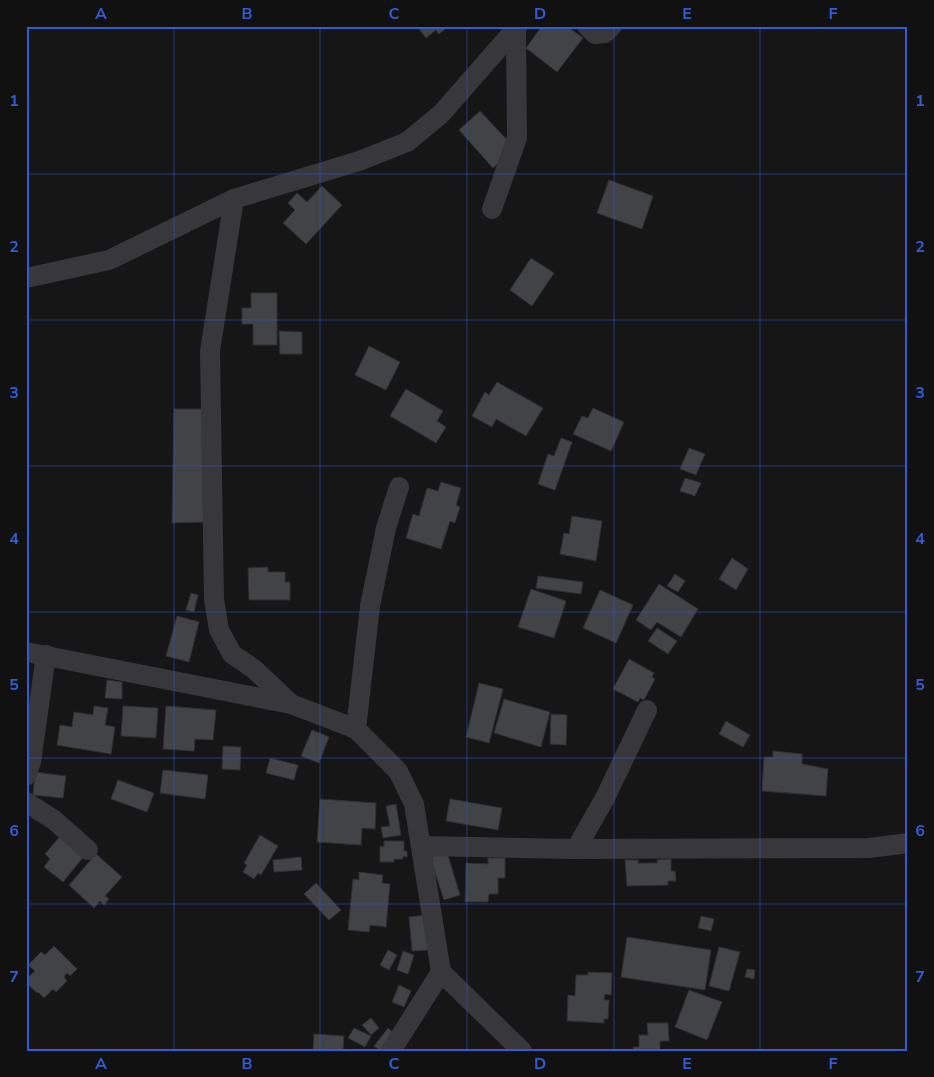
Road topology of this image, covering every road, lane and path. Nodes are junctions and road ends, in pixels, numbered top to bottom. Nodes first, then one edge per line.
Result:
1 (587, 26) edge
2 (612, 26) edge
3 (517, 29) edge
4 (234, 199) junction
5 (492, 210) dead end
6 (26, 278) edge
7 (399, 487) dead end
8 (36, 653) edge
9 (291, 704) junction
10 (647, 710) dead end
11 (356, 729) junction
12 (26, 776) edge
13 (26, 802) edge
14 (908, 843) edge
15 (422, 846) junction
16 (576, 849) junction
17 (88, 850) dead end
18 (441, 972) junction
19 (391, 1051) edge
20 (522, 1051) edge

1 - 2 street
3 - 4 street
3 - 5 street
4 - 6 street
4 - 9 street
7 - 11 street
8 - 9 street
8 - 12 street
9 - 11 street
10 - 16 street
11 - 15 street
13 - 17 street
14 - 16 street
15 - 16 street
15 - 18 street
18 - 19 street
18 - 20 street

